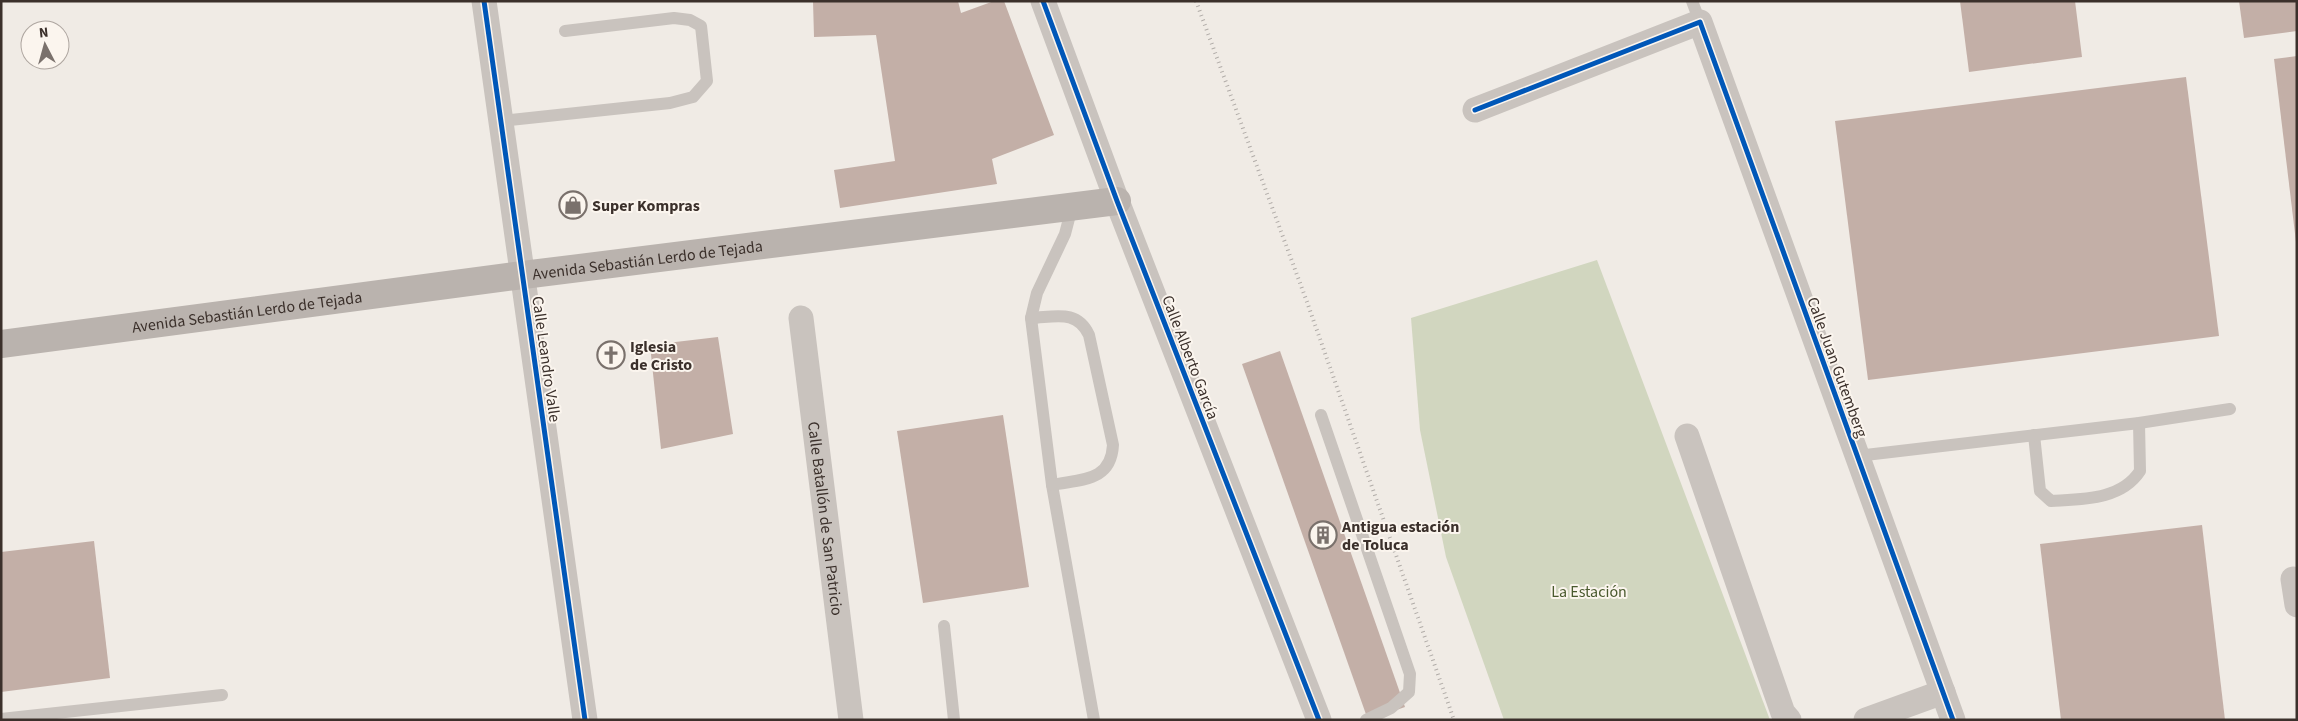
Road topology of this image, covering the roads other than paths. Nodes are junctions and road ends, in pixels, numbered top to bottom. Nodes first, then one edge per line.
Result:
1 (484, 1) edge
2 (1043, 1) edge
3 (1696, 12) edge
4 (566, 31) dead end
5 (1475, 110) dead end
6 (501, 121) junction
7 (1117, 201) junction
8 (1072, 207) junction
9 (522, 276) junction
10 (801, 318) dead end
11 (1031, 318) junction
12 (1, 344) edge
13 (2230, 409) dead end
14 (1321, 415) dead end
15 (2139, 423) junction
16 (2034, 435) junction
17 (1688, 436) dead end
18 (1857, 456) junction
19 (1052, 485) junction
20 (2292, 578) dead end
21 (2297, 605) edge
22 (944, 626) dead end
23 (1944, 692) junction
24 (222, 695) dead end
25 (1, 719) edge
26 (585, 720) edge
27 (851, 720) edge
28 (954, 720) edge
29 (1094, 720) edge
30 (1319, 720) edge
31 (1366, 720) edge
32 (1789, 720) edge
33 (1866, 720) edge
34 (1953, 720) edge

1 - 6 street, Calle Leandro Valle
2 - 7 street, Calle Alberto García
3 - 5 street
3 - 18 street, Calle Juan Gutemberg
4 - 6 lane
6 - 9 street, Calle Leandro Valle
7 - 8 main road, Avenida Sebastián Lerdo de Tejada
7 - 30 street, Calle Alberto García
8 - 9 main road, Avenida Sebastián Lerdo de Tejada
8 - 11 lane
9 - 12 main road, Avenida Sebastián Lerdo de Tejada
9 - 26 street, Calle Leandro Valle
10 - 27 street, Calle Batallón de San Patricio
11 - 19 lane
11 - 19 lane
13 - 15 lane
14 - 31 lane
15 - 16 lane
15 - 16 lane
16 - 18 lane
17 - 32 street
18 - 23 street, Calle Juan Gutemberg
19 - 29 lane
20 - 21 street
22 - 28 lane
23 - 33 street
23 - 34 street, Calle Juan Gutemberg
24 - 25 lane

